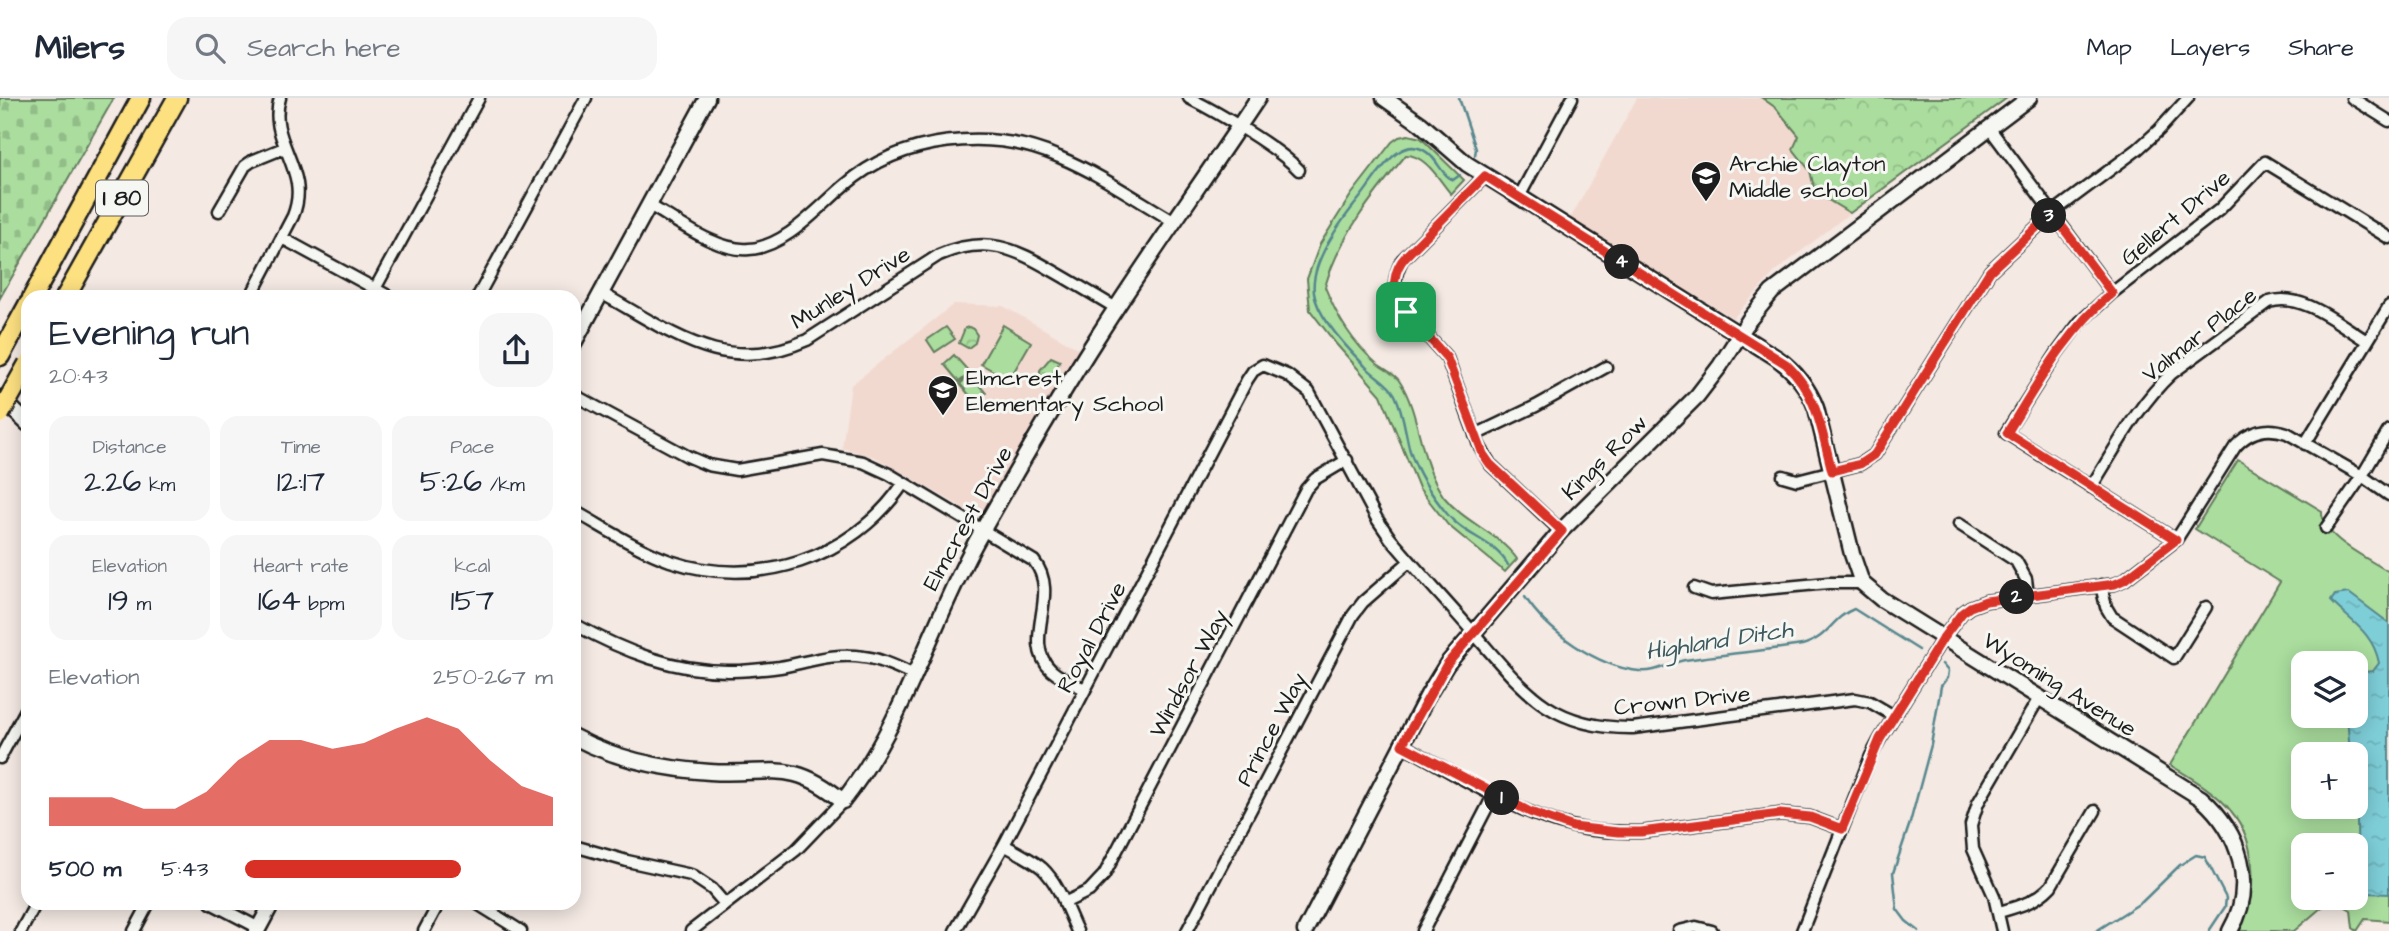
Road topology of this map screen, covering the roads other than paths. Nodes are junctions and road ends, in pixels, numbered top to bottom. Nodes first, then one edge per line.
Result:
1 (141, 98) edge
2 (177, 98) edge
3 (280, 98) edge
4 (479, 98) edge
5 (586, 98) edge
6 (707, 98) edge
7 (1189, 98) edge
8 (1258, 98) edge
9 (1384, 98) edge
10 (1572, 98) edge
11 (2029, 98) edge
12 (2188, 98) edge
13 (2352, 98) edge
14 (2389, 121) edge
15 (1239, 127) junction
16 (1990, 128) junction
17 (285, 148) junction
18 (1298, 170) dead end
19 (1485, 176) junction
20 (1519, 197) junction
21 (649, 205) junction
22 (219, 211) dead end
23 (2052, 213) junction
24 (1175, 222) junction
25 (282, 238) junction
26 (2389, 238) edge
27 (36, 290) edge
28 (69, 290) edge
29 (254, 290) edge
30 (367, 290) edge
31 (374, 290) edge
32 (481, 290) edge
33 (601, 293) junction
34 (2112, 293) junction
35 (2389, 306) edge
36 (1116, 308) junction
37 (21, 317) edge
38 (581, 331) edge
39 (1740, 335) junction
40 (2367, 341) junction
41 (3, 349) edge
42 (1263, 365) joint
43 (1606, 367) dead end
44 (21, 376) edge
45 (0, 397) edge
46 (581, 399) edge
47 (0, 414) edge
48 (21, 417) edge
49 (2389, 429) edge
50 (1475, 435) junction
51 (2305, 444) junction
52 (1347, 460) junction
53 (1832, 471) junction
54 (1783, 475) dead end
55 (2362, 476) junction
56 (904, 484) junction
57 (2091, 487) junction
58 (2389, 495) edge
59 (581, 515) edge
60 (1959, 524) dead end
61 (2326, 528) dead end
62 (984, 529) junction
63 (1562, 531) junction
64 (2176, 540) junction
65 (1410, 561) junction
66 (1862, 583) junction
67 (2101, 584) junction
68 (1694, 588) dead end
69 (2028, 596) junction
70 (2206, 607) dead end
71 (581, 627) edge
72 (1473, 632) junction
73 (1943, 638) junction
74 (915, 675) junction
75 (1085, 690) junction
76 (2039, 698) junction
77 (1894, 716) junction
78 (21, 719) edge
79 (581, 740) edge
80 (1402, 745) junction
81 (0, 758) edge
82 (1494, 794) junction
83 (843, 801) junction
84 (2095, 811) dead end
85 (1842, 829) junction
86 (1004, 845) junction
87 (581, 848) edge
88 (1064, 903) junction
89 (726, 904) junction
90 (32, 910) edge
91 (145, 910) edge
92 (224, 910) edge
93 (268, 910) edge
94 (435, 910) edge
95 (488, 910) edge
96 (1999, 912) junction
97 (258, 929) edge
98 (21, 931) edge
99 (134, 931) edge
100 (424, 931) edge
101 (521, 931) edge
102 (691, 931) edge
103 (956, 931) edge
104 (1077, 931) edge
105 (1187, 931) edge
106 (1305, 931) edge
107 (1423, 931) edge
108 (1679, 931) edge
109 (1712, 931) edge
110 (1802, 931) edge
111 (2002, 931) edge
112 (2230, 931) edge

1 - 27 highway, I 80
2 - 28 highway, I 80
3 - 17 street
4 - 31 street
5 - 32 street
6 - 21 street
7 - 15 street
8 - 15 street, Elmcrest Drive
9 - 19 street
10 - 20 street
11 - 16 street, Kings Row
12 - 23 street
13 - 14 street
15 - 18 street
15 - 24 street, Elmcrest Drive
16 - 23 street
16 - 39 street, Kings Row
17 - 22 street
17 - 25 street
19 - 20 street
19 - 50 street
20 - 39 street
21 - 24 street
21 - 33 street
23 - 34 street
23 - 53 street
24 - 36 street, Elmcrest Drive
25 - 29 street
25 - 30 street
26 - 34 street, Gellert Drive
33 - 36 street, Munley Drive
33 - 38 street
34 - 57 street, Gellert Drive
35 - 40 street
36 - 62 street, Elmcrest Drive
37 - 41 highway
39 - 53 street
39 - 63 street, Kings Row
40 - 51 street
40 - 57 street, Valmar Place
42 - 52 street, Crown Drive
42 - 75 street, Royal Drive
43 - 50 street
44 - 47 highway, bridge
45 - 48 street
46 - 56 street
49 - 55 street
50 - 63 street
51 - 55 street
51 - 64 street
52 - 65 street, Crown Drive
52 - 88 street, Windsor Way
53 - 54 street
53 - 66 street
55 - 58 street
55 - 61 street
56 - 59 street
56 - 62 street
57 - 64 street
60 - 69 street
62 - 74 street, Elmcrest Drive
62 - 75 street
63 - 72 street, Kings Row
64 - 67 street
65 - 72 street, Crown Drive
65 - 105 street, Prince Way
66 - 68 street
66 - 73 street, Wyoming Avenue
67 - 69 street
67 - 70 street
69 - 73 street
71 - 74 street
72 - 77 street, Crown Drive
72 - 80 street, Kings Row
73 - 76 street, Wyoming Avenue
73 - 77 street
74 - 83 street, Elmcrest Drive
75 - 86 street, Royal Drive
76 - 96 street
76 - 112 street, Wyoming Avenue
77 - 85 street
78 - 81 street
79 - 83 street
80 - 82 street
80 - 106 street, Kings Row
82 - 85 street
82 - 107 street
83 - 89 street, Elmcrest Drive
84 - 96 street
85 - 110 street
86 - 88 street
86 - 103 street, Royal Drive
87 - 89 street
88 - 104 street
89 - 102 street, Elmcrest Drive
90 - 98 street
91 - 99 street
92 - 97 street
93 - 97 street
94 - 100 street
95 - 101 street
96 - 111 street
108 - 109 street

